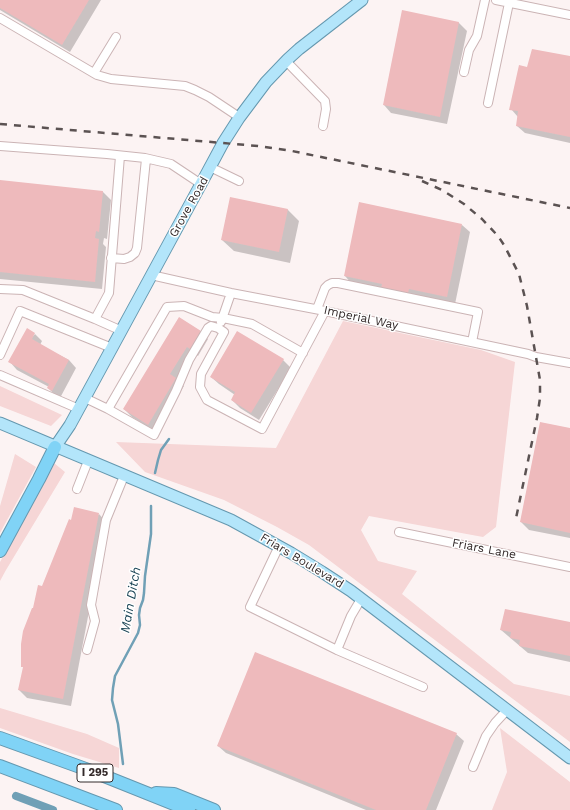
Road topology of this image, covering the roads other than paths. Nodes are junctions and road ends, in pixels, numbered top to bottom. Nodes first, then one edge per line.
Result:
1 (362, 0) edge
2 (485, 0) edge
3 (496, 0) edge
4 (513, 2) edge
5 (570, 15) edge
6 (0, 18) edge
7 (116, 37) dead end
8 (286, 61) junction
9 (464, 72) dead end
10 (94, 73) junction
11 (488, 103) dead end
12 (239, 117) junction
13 (323, 126) dead end
14 (0, 146) edge
15 (120, 156) junction
16 (146, 159) junction
17 (210, 167) junction
18 (238, 181) dead end
19 (202, 184) junction
20 (111, 258) junction
21 (152, 275) junction
22 (0, 289) edge
23 (231, 293) junction
24 (321, 310) junction
25 (223, 318) junction
26 (95, 319) junction
27 (218, 328) junction
28 (122, 331) junction
29 (472, 342) junction
30 (112, 348) junction
31 (303, 353) junction
32 (0, 355) edge
33 (570, 363) edge
34 (0, 375) edge
35 (85, 398) junction
36 (79, 409) junction
37 (108, 409) junction
38 (0, 423) edge
39 (55, 447) junction
40 (88, 461) junction
41 (124, 476) junction
42 (77, 489) dead end
43 (399, 532) dead end
44 (279, 546) junction
45 (0, 551) edge
46 (570, 567) edge
47 (361, 599) junction
48 (88, 650) dead end
49 (337, 650) junction
50 (423, 687) dead end
51 (507, 710) junction
52 (0, 738) edge
53 (570, 758) edge
54 (0, 766) edge
55 (473, 767) dead end
56 (0, 773) edge
57 (143, 792) junction
58 (95, 810) edge
59 (116, 810) edge
60 (189, 810) edge
61 (214, 810) edge

1 - 8 main road, Grove Road
2 - 9 street
3 - 4 street
4 - 5 street
4 - 11 street
6 - 10 street
7 - 10 street
8 - 12 main road, Grove Road
8 - 13 street
10 - 12 street
12 - 17 main road, Grove Road
14 - 15 street
15 - 16 street
15 - 20 street
16 - 19 street
16 - 20 street
17 - 18 street
17 - 19 main road, Grove Road
19 - 21 main road, Grove Road
20 - 26 street
21 - 23 street, Imperial Way
21 - 28 main road, Grove Road
22 - 26 street
23 - 24 street, Imperial Way
23 - 25 street
24 - 29 street, Imperial Way
24 - 29 street
24 - 31 street
25 - 27 street
25 - 31 street
25 - 37 street
26 - 28 street
27 - 31 street
27 - 37 street
28 - 30 main road, Grove Road
29 - 33 street, Imperial Way
30 - 32 street
30 - 35 main road, Grove Road
34 - 36 street
35 - 36 main road, Grove Road
35 - 37 street
36 - 39 main road, Grove Road
38 - 39 main road, Friars Boulevard
39 - 40 main road, Friars Boulevard
39 - 45 highway
40 - 41 main road, Friars Boulevard
40 - 42 street
41 - 44 main road, Friars Boulevard
41 - 48 street
43 - 46 street, Friars Lane
44 - 47 main road, Friars Boulevard
44 - 49 street
47 - 49 street
47 - 51 main road, Friars Boulevard
49 - 50 street
51 - 53 main road, Friars Boulevard
51 - 55 street
52 - 57 highway, I 295
54 - 59 highway, I 295
56 - 58 highway
57 - 60 highway, I 295
57 - 61 highway

